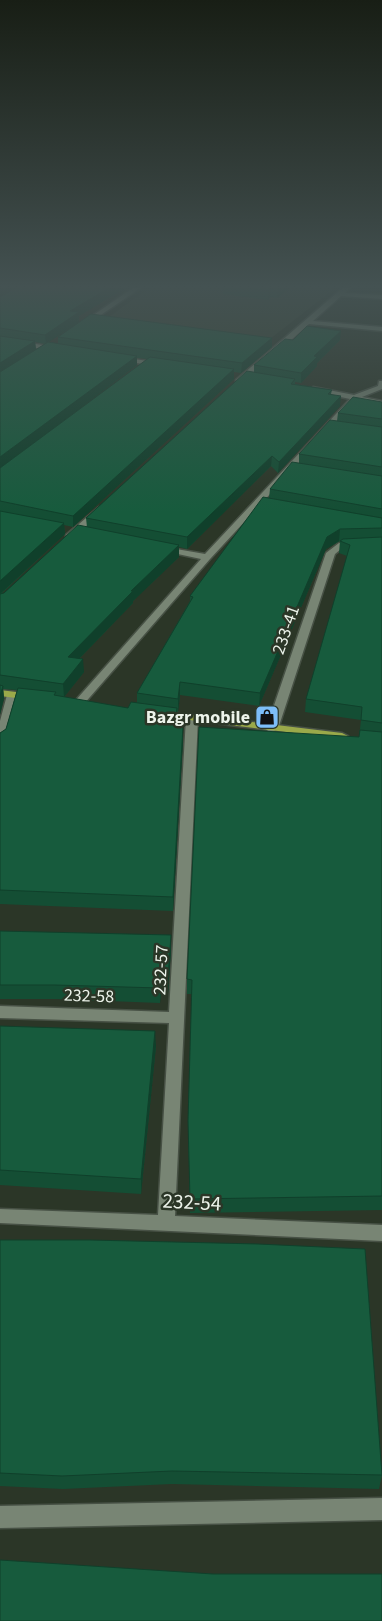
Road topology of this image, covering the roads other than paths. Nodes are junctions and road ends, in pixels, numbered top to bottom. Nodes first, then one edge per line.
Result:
1 (133, 361) edge
2 (266, 361) edge
3 (148, 363) junction
4 (167, 366) edge
5 (140, 369) edge
6 (235, 376) edge
7 (249, 378) junction
8 (382, 386) edge
9 (310, 388) edge
10 (230, 390) edge
11 (357, 396) junction
12 (382, 403) edge
13 (104, 505) edge
14 (61, 544) edge
15 (382, 544) edge
16 (150, 546) edge
17 (207, 557) junction
18 (0, 693) edge
19 (12, 695) junction
20 (41, 698) edge
21 (79, 703) edge
22 (145, 712) edge
23 (192, 718) junction
24 (272, 729) junction
25 (354, 738) edge
26 (0, 742) edge
27 (0, 1012) edge
28 (178, 1018) junction
29 (0, 1216) edge
30 (166, 1224) junction
31 (382, 1233) edge
32 (382, 1509) edge
33 (0, 1517) edge

1 - 3 street
2 - 7 street
3 - 4 street
3 - 5 street
6 - 7 street
7 - 10 street
8 - 11 street
9 - 11 street
11 - 12 street
11 - 17 street
13 - 14 street
15 - 24 street, 233-41
16 - 17 street
17 - 21 street
18 - 19 main road
19 - 20 main road
19 - 26 street
22 - 23 main road
23 - 24 main road
23 - 28 street, 232-57
24 - 25 main road
27 - 28 street, 232-58
28 - 30 street, 232-57
29 - 30 street, 232-54
30 - 31 street, 232-54
32 - 33 street

